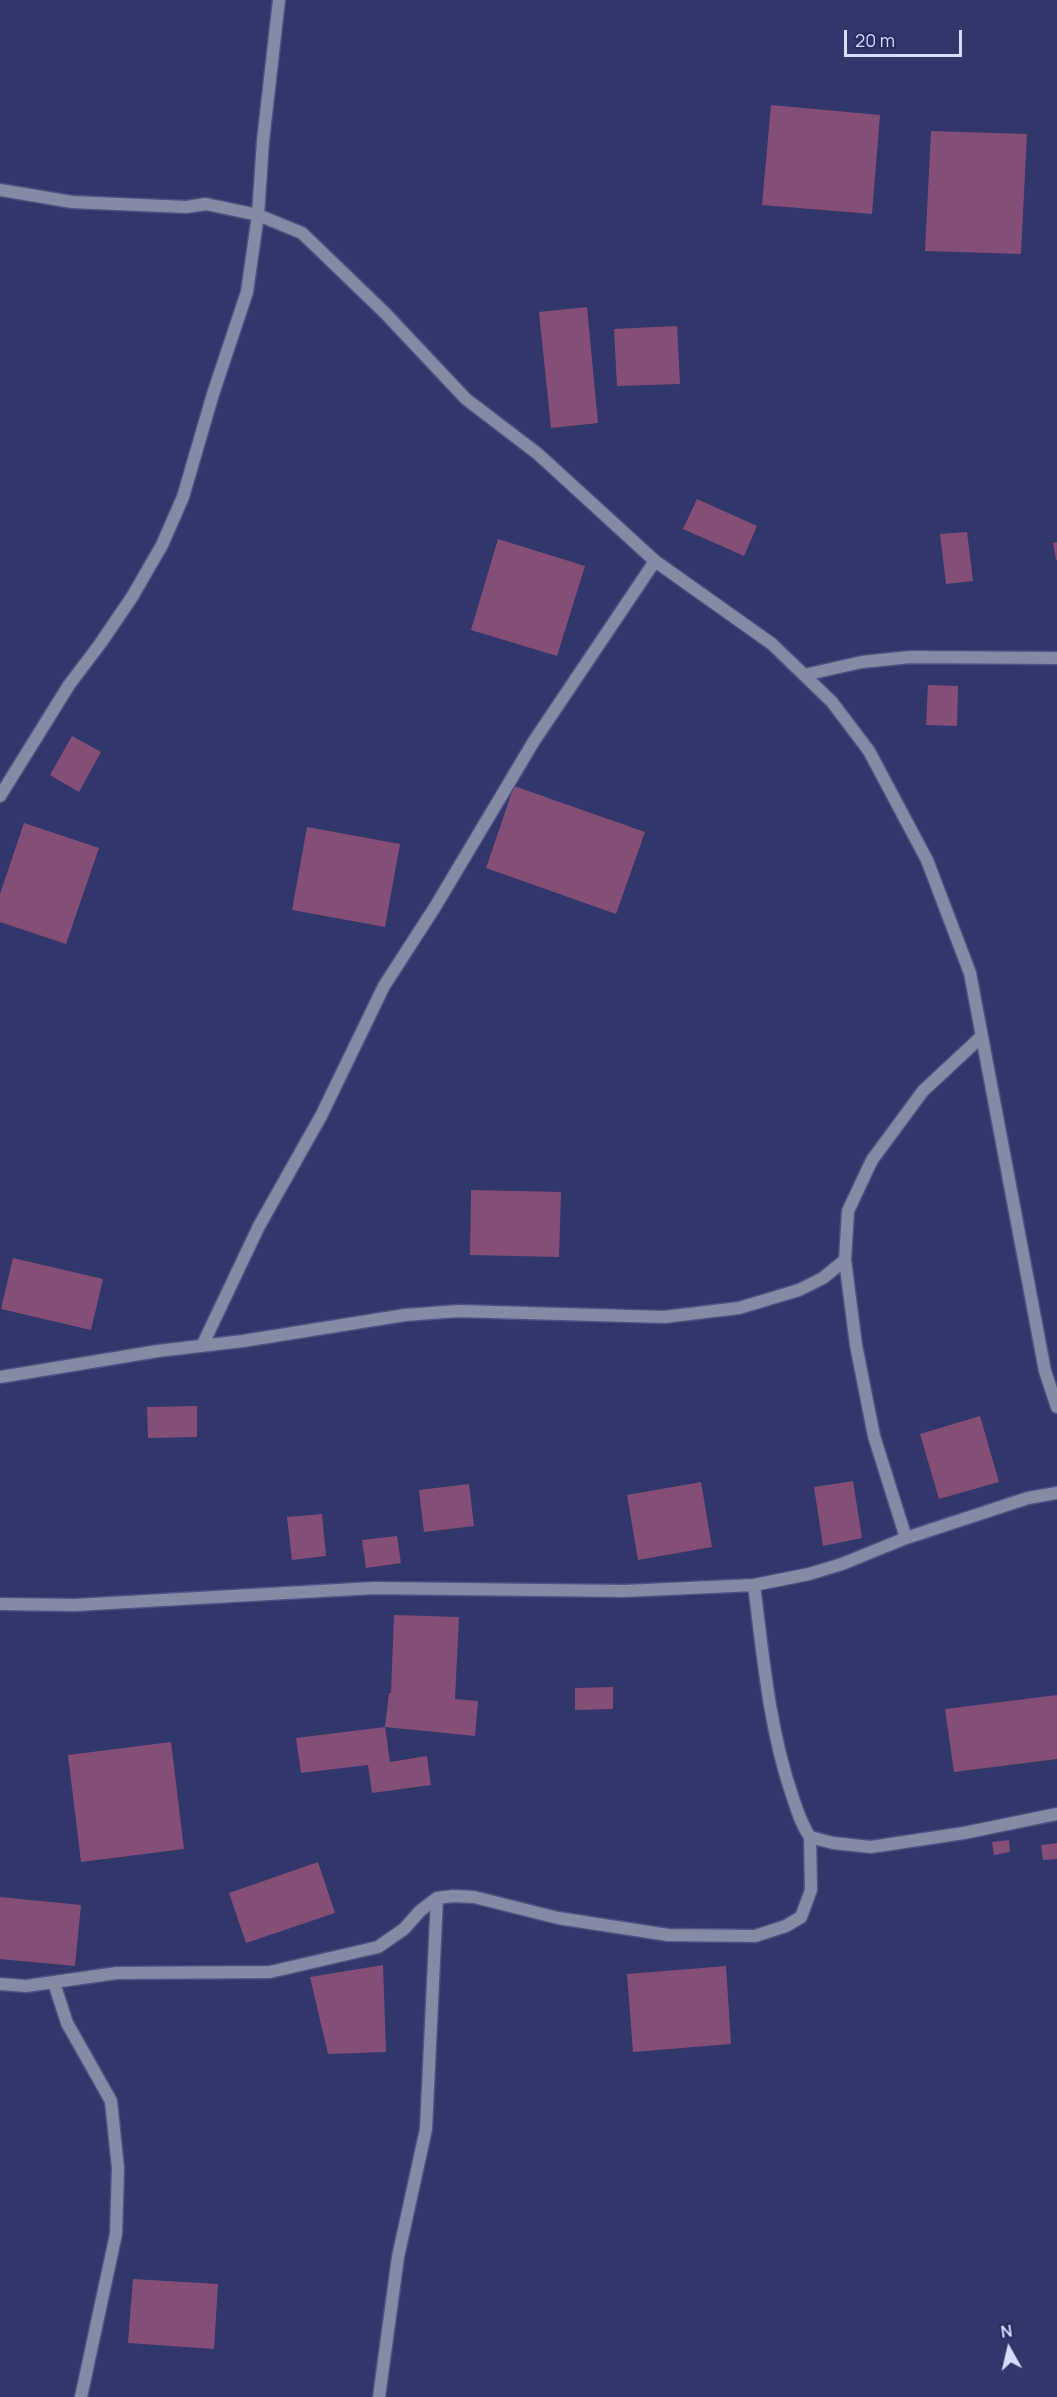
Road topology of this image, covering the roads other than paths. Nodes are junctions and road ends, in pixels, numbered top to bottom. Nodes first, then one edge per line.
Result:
1 (279, 0) edge
2 (0, 190) edge
3 (258, 214) junction
4 (655, 561) junction
5 (1057, 658) edge
6 (804, 675) junction
7 (0, 796) edge
8 (982, 1036) junction
9 (845, 1260) junction
10 (202, 1346) junction
11 (0, 1377) edge
12 (1057, 1407) edge
13 (1057, 1494) edge
14 (906, 1538) junction
15 (754, 1585) junction
16 (0, 1604) edge
17 (1057, 1814) edge
18 (810, 1837) junction
19 (436, 1898) junction
20 (54, 1983) junction
21 (0, 1984) edge
22 (81, 2397) edge
23 (379, 2397) edge

1 - 3 street
2 - 3 street
3 - 4 street
3 - 7 street
4 - 6 street
4 - 10 street
5 - 6 street
6 - 8 street
8 - 9 street
8 - 12 street
9 - 10 street
9 - 14 street
10 - 11 street
13 - 14 street
14 - 15 street
15 - 16 street
15 - 18 street
17 - 18 street
18 - 19 street
19 - 20 street
19 - 23 street
20 - 21 street
20 - 22 street

